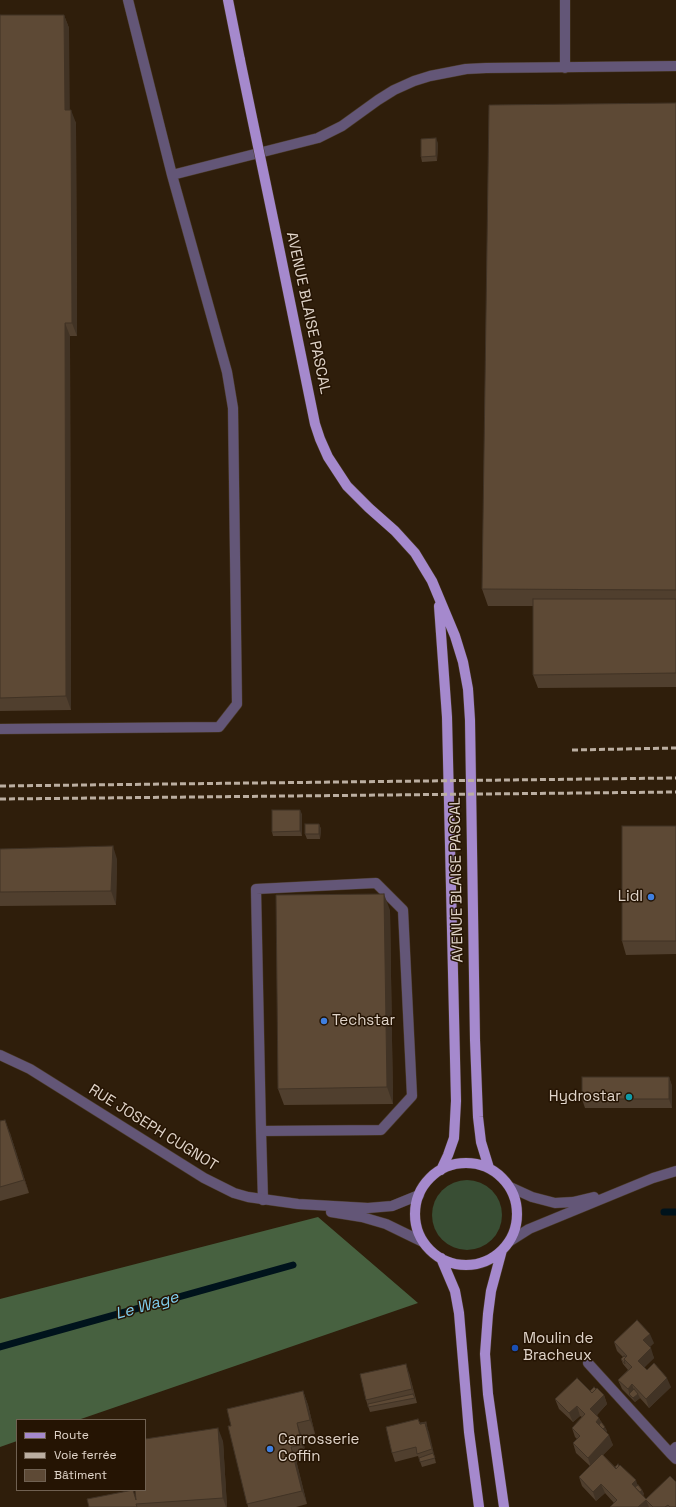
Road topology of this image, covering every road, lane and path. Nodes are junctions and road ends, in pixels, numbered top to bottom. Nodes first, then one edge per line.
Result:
1 (128, 0) edge
2 (228, 0) edge
3 (564, 0) edge
4 (676, 66) edge
5 (565, 68) junction
6 (172, 175) junction
7 (437, 594) junction
8 (0, 729) edge
9 (0, 1055) edge
10 (261, 1131) junction
11 (489, 1168) junction
12 (441, 1170) junction
13 (676, 1171) edge
14 (634, 1186) junction
15 (510, 1187) junction
16 (419, 1195) junction
17 (263, 1200) junction
18 (298, 1204) junction
19 (510, 1241) junction
20 (423, 1242) junction
21 (502, 1250) junction
22 (441, 1258) junction
23 (588, 1363) dead end
24 (674, 1453) edge
25 (479, 1507) edge
26 (504, 1507) edge

1 - 6 street
2 - 7 main road, AVENUE BLAISE PASCAL, bridge
3 - 5 street
4 - 5 street
5 - 6 street
6 - 8 street
7 - 11 main road, AVENUE BLAISE PASCAL
7 - 12 main road, AVENUE BLAISE PASCAL
9 - 17 street, RUE JOSEPH CUGNOT
10 - 10 street
10 - 17 street
11 - 12 main road
11 - 15 main road
12 - 16 main road
13 - 14 street
14 - 15 street
14 - 19 street
15 - 19 main road
16 - 18 street, RUE JOSEPH CUGNOT
16 - 20 main road
17 - 18 street, RUE JOSEPH CUGNOT
18 - 20 street, RUE JOSEPH CUGNOT
19 - 21 main road
20 - 22 main road
21 - 22 main road
21 - 26 main road
22 - 25 main road
23 - 24 street

